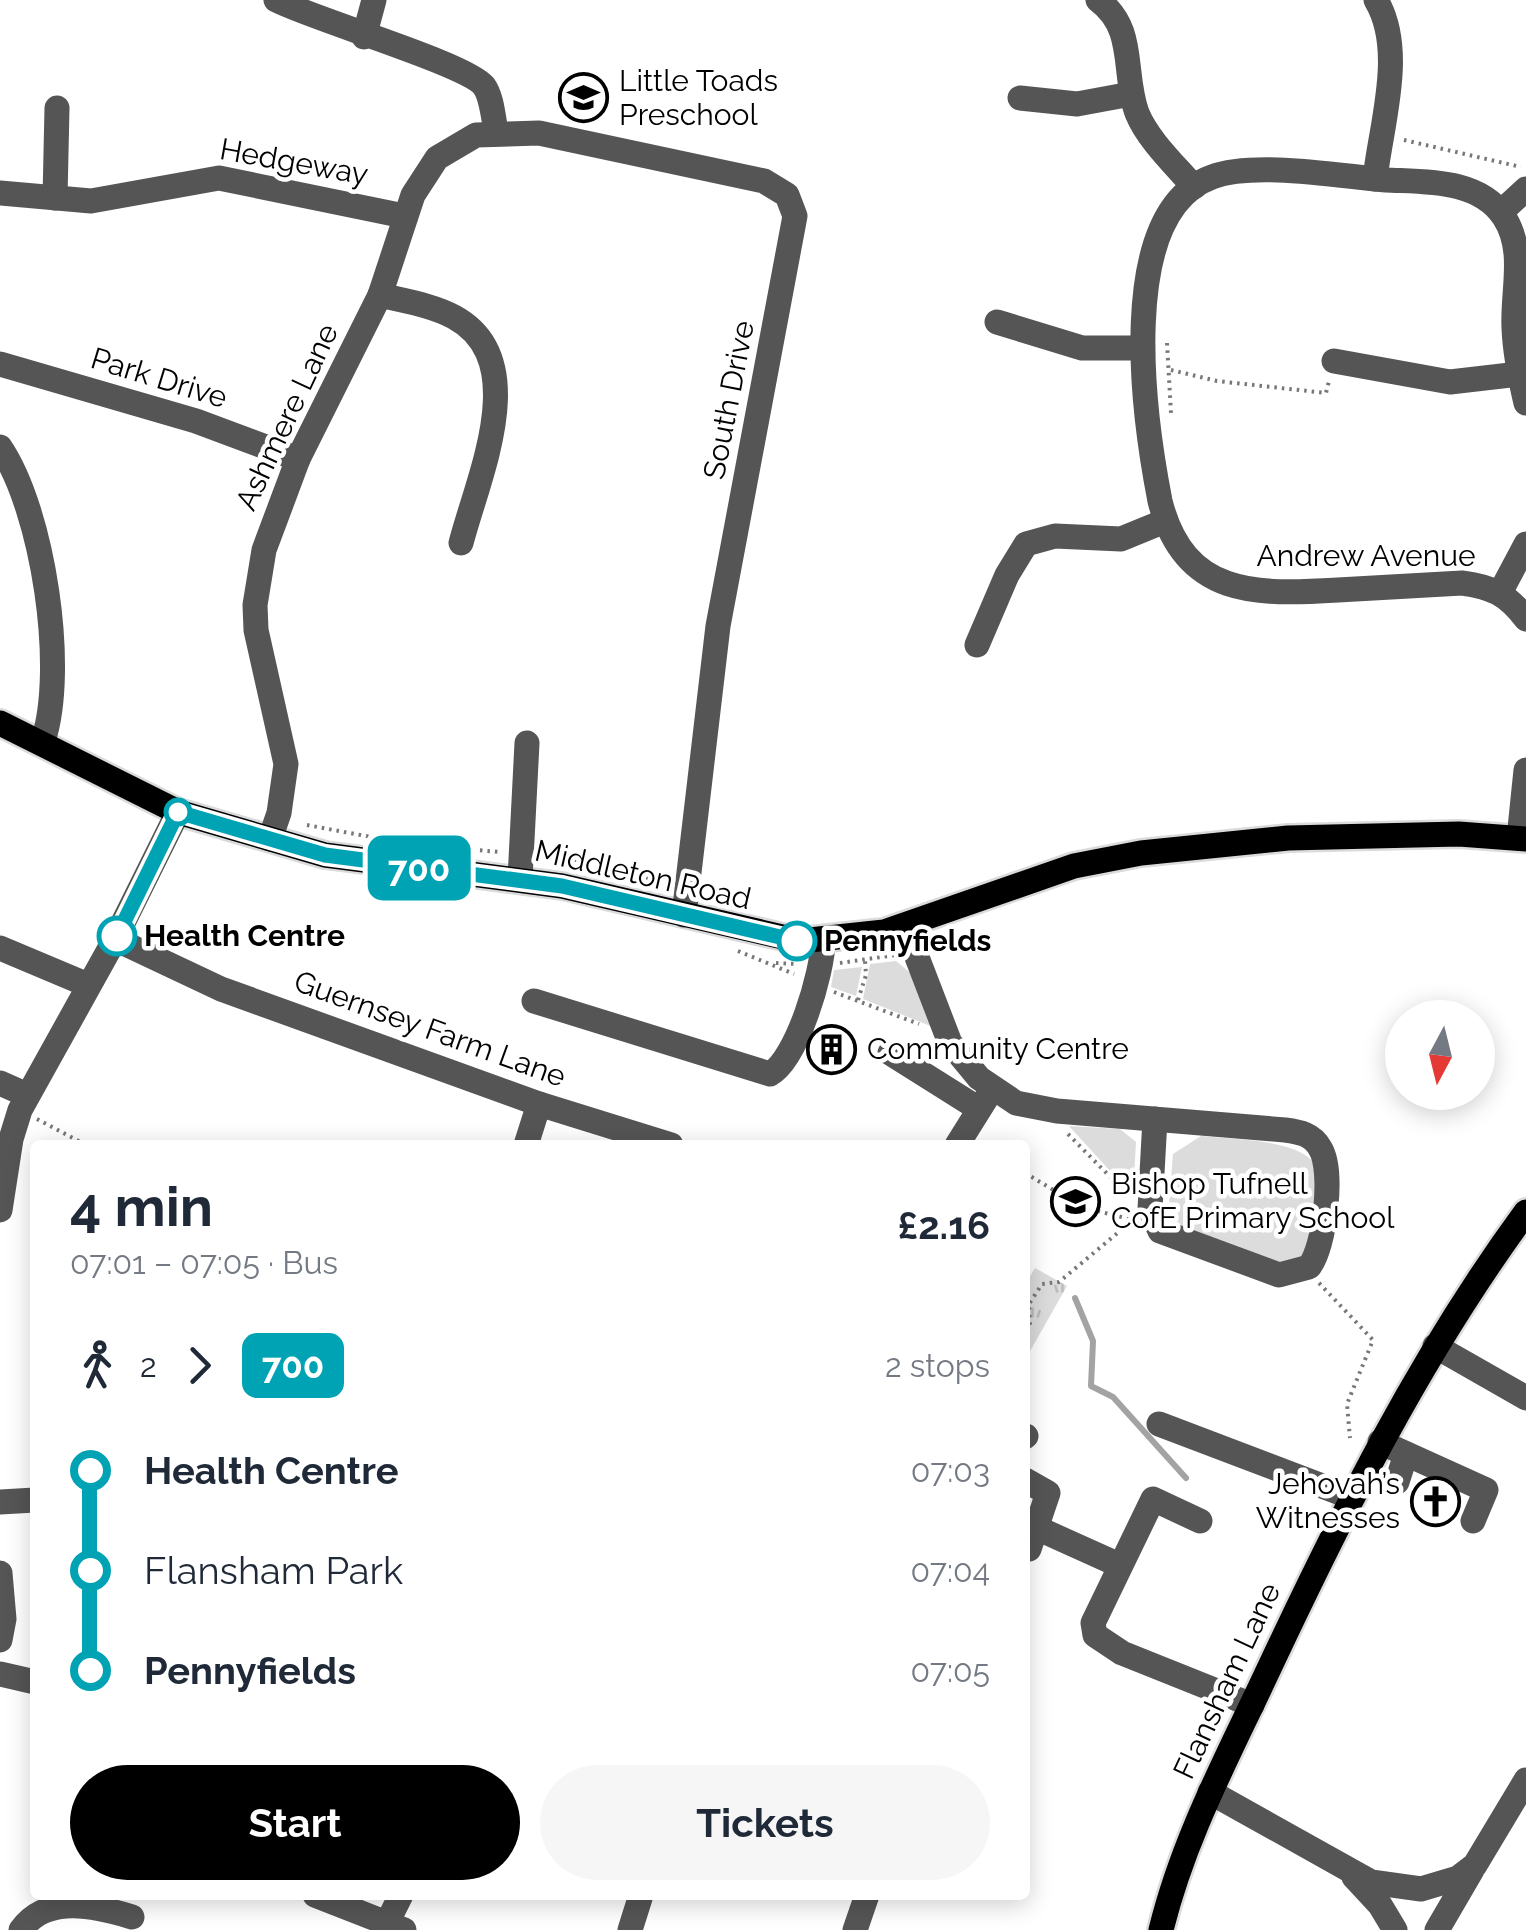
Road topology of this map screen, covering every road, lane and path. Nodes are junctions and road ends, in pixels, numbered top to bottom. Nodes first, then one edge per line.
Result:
1 (276, 0) edge
2 (374, 0) edge
3 (1098, 0) edge
4 (1376, 0) edge
5 (364, 36) junction
6 (1132, 94) junction
7 (1020, 98) dead end
8 (57, 108) dead end
9 (496, 130) junction
10 (1380, 134) junction
11 (1526, 168) edge
12 (1375, 179) junction
13 (1194, 187) junction
14 (1526, 189) edge
15 (0, 193) edge
16 (55, 198) junction
17 (1501, 212) junction
18 (404, 216) junction
19 (380, 295) junction
20 (997, 322) dead end
21 (1140, 348) junction
22 (1334, 361) joint
23 (0, 364) edge
24 (1171, 370) dead end
25 (1519, 374) junction
26 (1526, 402) edge
27 (0, 446) edge
28 (298, 460) junction
29 (1165, 521) junction
30 (461, 543) dead end
31 (1526, 544) edge
32 (1501, 591) junction
33 (1526, 619) edge
34 (978, 645) dead end
35 (0, 723) edge
36 (43, 741) junction
37 (528, 742) dead end
38 (1526, 770) edge
39 (178, 812) junction
40 (300, 824) dead end
41 (1523, 838) edge
42 (270, 839) junction
43 (386, 840) dead end
44 (462, 849) dead end
45 (520, 867) junction
46 (685, 903) junction
47 (905, 926) junction
48 (858, 937) junction
49 (115, 939) junction
50 (824, 941) junction
51 (723, 946) dead end
52 (0, 948) edge
53 (88, 984) junction
54 (818, 986) junction
55 (858, 1000) junction
56 (534, 1001) dead end
57 (947, 1035) junction
58 (890, 1053) dead end
59 (0, 1083) edge
60 (986, 1098) junction
61 (24, 1103) junction
62 (539, 1104) junction
63 (1156, 1119) junction
64 (1067, 1133) dead end
65 (79, 1140) edge
66 (528, 1140) edge
67 (656, 1140) edge
68 (960, 1140) edge
69 (1030, 1177) edge
70 (1133, 1202) dead end
71 (0, 1210) edge
72 (1138, 1212) dead end
73 (1526, 1212) edge
74 (1133, 1220) junction
75 (1306, 1269) junction
76 (1030, 1302) edge
77 (1435, 1346) junction
78 (1526, 1398) edge
79 (1159, 1424) dead end
80 (1350, 1438) dead end
81 (1380, 1442) junction
82 (1406, 1454) junction
83 (1398, 1482) dead end
84 (1030, 1483) edge
85 (1352, 1496) junction
86 (30, 1500) edge
87 (0, 1502) edge
88 (1200, 1521) dead end
89 (1472, 1522) dead end
90 (1031, 1538) edge
91 (1119, 1565) junction
92 (0, 1573) edge
93 (0, 1640) edge
94 (0, 1674) edge
95 (30, 1681) edge
96 (1252, 1705) junction
97 (1526, 1780) edge
98 (1210, 1792) junction
99 (1334, 1861) junction
100 (1475, 1866) junction
101 (328, 1900) edge
102 (400, 1900) edge
103 (639, 1900) edge
104 (865, 1900) edge
105 (132, 1916) dead end
106 (396, 1926) edge
107 (22, 1930) edge
108 (630, 1930) edge
109 (856, 1930) edge
110 (1161, 1930) edge
111 (1395, 1930) edge
112 (1437, 1930) edge

1 - 5 street
2 - 5 street
3 - 6 street
4 - 10 street
5 - 9 street
6 - 7 street
6 - 13 street
8 - 16 street
9 - 18 street, Ashmere Lane
9 - 46 street, South Drive
10 - 11 path
10 - 12 street
12 - 13 street
12 - 17 street
13 - 21 street, Andrew Avenue
14 - 17 street
15 - 16 street, Hedgeway
16 - 18 street, Hedgeway
17 - 25 street
18 - 19 street, Ashmere Lane
19 - 28 street, Ashmere Lane
19 - 30 street
20 - 21 street
21 - 29 street, Andrew Avenue
22 - 24 path
22 - 25 street
23 - 28 street, Park Drive
25 - 26 street
27 - 36 street
28 - 42 street, Ashmere Lane
29 - 32 street, Andrew Avenue
29 - 34 street
31 - 32 street, Andrew Avenue
32 - 33 street, Andrew Avenue
35 - 36 main road, Middleton Road
36 - 39 main road, Middleton Road
37 - 45 street
38 - 41 street
39 - 42 main road, Middleton Road
39 - 49 street
40 - 43 path
41 - 47 main road, Middleton Road
42 - 45 main road, Middleton Road
44 - 45 path
45 - 46 main road, Middleton Road
45 - 46 path
46 - 50 main road, Middleton Road
47 - 48 main road, Middleton Road
47 - 57 street
48 - 50 main road, Middleton Road
48 - 55 path
49 - 53 street
49 - 62 street, Guernsey Farm Lane
50 - 54 street
51 - 54 path
52 - 53 street
53 - 61 street
54 - 55 path
54 - 56 street
55 - 57 path
57 - 60 street
58 - 60 street
59 - 61 street
60 - 63 street
60 - 68 street
61 - 65 path
61 - 71 street
62 - 66 street
62 - 67 street, Guernsey Farm Lane
63 - 75 street
63 - 75 street
64 - 70 path
69 - 74 path
72 - 74 path
73 - 77 main road, Flansham Lane
74 - 76 path
75 - 80 path
77 - 78 street
77 - 81 main road, Flansham Lane
79 - 85 street
81 - 82 street
81 - 85 main road, Flansham Lane
82 - 83 street
82 - 89 street
84 - 90 street
85 - 96 main road, Flansham Lane
86 - 87 street
88 - 91 street
90 - 91 street
91 - 96 street
92 - 93 street
94 - 95 street
96 - 98 main road, Flansham Lane
97 - 100 street
98 - 99 street
98 - 110 main road, Flansham Lane
99 - 100 street
99 - 111 street
100 - 112 street
101 - 106 street
102 - 106 street
103 - 108 street
104 - 109 street
105 - 107 street

